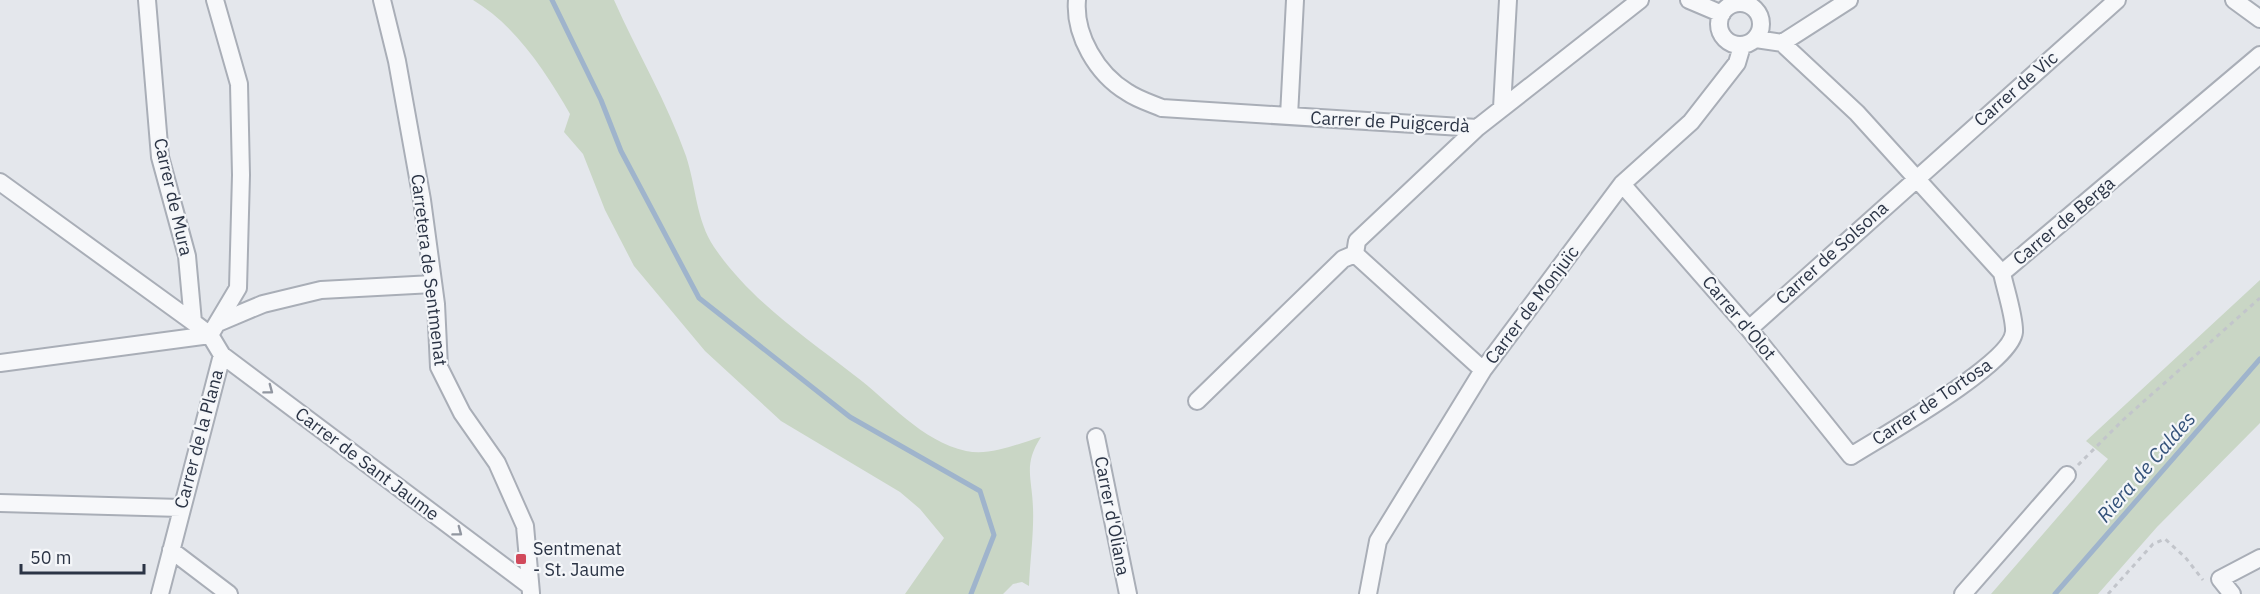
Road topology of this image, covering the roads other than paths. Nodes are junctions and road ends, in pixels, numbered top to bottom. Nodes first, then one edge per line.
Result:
1 (147, 0) edge
2 (215, 0) edge
3 (382, 0) edge
4 (1077, 0) edge
5 (1295, 0) edge
6 (1508, 0) edge
7 (1640, 0) edge
8 (1689, 0) edge
9 (1849, 0) edge
10 (2117, 0) edge
11 (2234, 0) edge
12 (1728, 7) edge
13 (2260, 19) edge
14 (1749, 42) junction
15 (1782, 43) junction
16 (2260, 55) edge
17 (1502, 108) junction
18 (1289, 116) junction
19 (1477, 128) junction
20 (1915, 178) junction
21 (0, 182) edge
22 (1622, 184) junction
23 (1355, 254) junction
24 (2002, 273) junction
25 (433, 284) junction
26 (193, 322) junction
27 (220, 322) junction
28 (1749, 328) junction
29 (210, 336) junction
30 (222, 355) junction
31 (0, 363) edge
32 (1483, 370) junction
33 (1197, 401) dead end
34 (1096, 437) dead end
35 (1851, 456) joint
36 (2067, 476) road end
37 (0, 503) edge
38 (181, 508) junction
39 (171, 550) junction
40 (2260, 558) edge
41 (531, 590) edge
42 (160, 594) edge
43 (229, 594) edge
44 (1128, 594) edge
45 (1368, 594) edge
46 (1963, 594) edge
47 (2232, 594) edge

1 - 26 street, Carrer de Mura
2 - 27 street
3 - 25 street, Carretera de Sentmenat
4 - 18 street, Carrer de Puigcerdà
5 - 18 street
6 - 17 street
7 - 17 street, Carrer de Puigcerdà
8 - 12 street
9 - 15 street
10 - 20 street, Carrer de Vic
11 - 13 street
12 - 14 street
12 - 14 street
14 - 15 street
14 - 22 street, Carrer de Monjuïc
15 - 20 street, Carrer de Berga
16 - 24 street, Carrer de Berga
17 - 19 street, Carrer de Puigcerdà
18 - 19 street, Carrer de Puigcerdà
19 - 23 street
20 - 24 street, Carrer de Berga
20 - 28 street, Carrer de Solsona
21 - 26 street, Carrer de Sant Jaume
22 - 28 street, Carrer d'Olot
22 - 32 street, Carrer de Monjuïc
23 - 32 street
23 - 33 street
24 - 35 street, Carrer de Tortosa
25 - 27 street
25 - 41 street, Carretera de Sentmenat
26 - 29 street, Carrer de Sant Jaume
27 - 29 street
28 - 35 street, Carrer d'Olot
29 - 30 street, Carrer de Sant Jaume
29 - 31 street
30 - 38 street, Carrer de la Plana
30 -> 41 street, Carrer de Sant Jaume
32 - 45 street, Carrer de Monjuïc
34 - 44 street, Carrer d'Oliana
36 - 46 street
37 - 38 street
38 - 39 street, Carrer de la Plana
39 - 42 street, Carrer de la Plana
39 - 43 street
40 - 47 street

